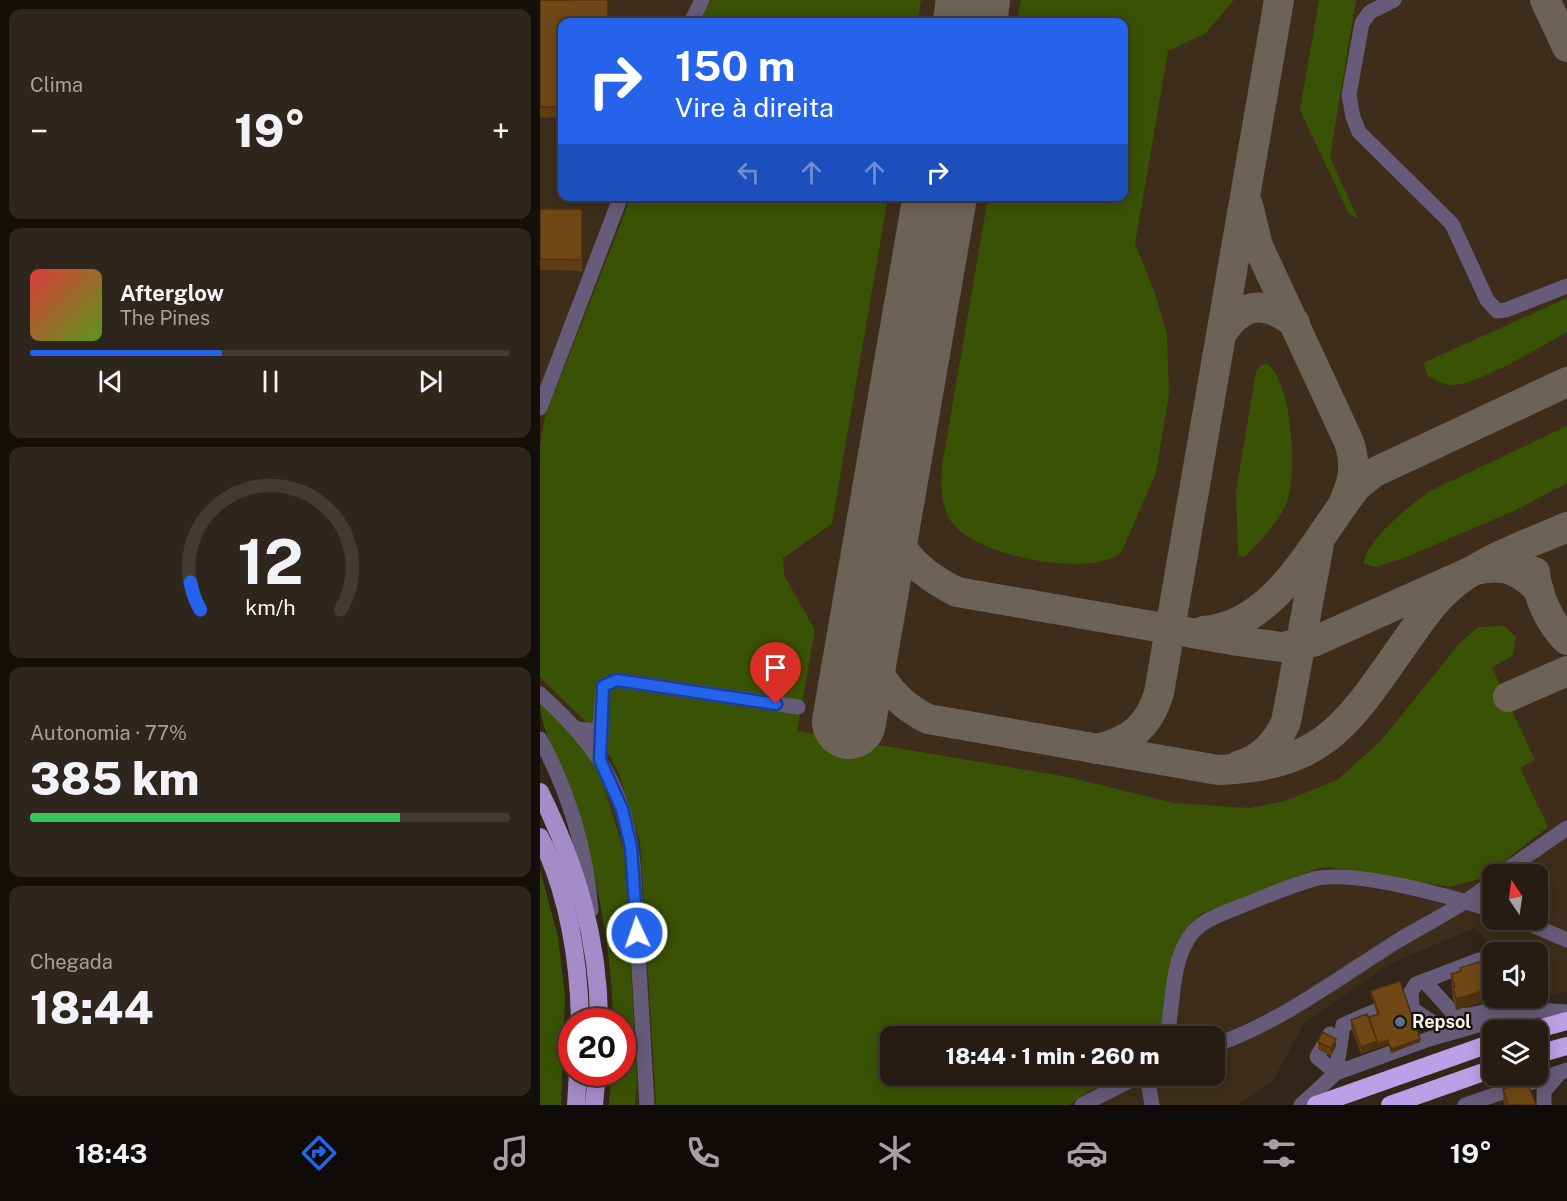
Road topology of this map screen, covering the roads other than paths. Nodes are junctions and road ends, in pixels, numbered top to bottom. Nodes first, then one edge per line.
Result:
1 (702, 0) edge
2 (1394, 0) edge
3 (693, 18) edge
4 (619, 201) edge
5 (1567, 286) edge
6 (540, 408) edge
7 (540, 694) edge
8 (798, 707) dead end
9 (600, 726) junction
10 (577, 729) junction
11 (540, 739) edge
12 (600, 760) junction
13 (540, 792) edge
14 (1567, 828) edge
15 (540, 837) edge
16 (1515, 864) edge
17 (1482, 890) edge
18 (1467, 902) junction
19 (1482, 907) edge
20 (1544, 930) edge
21 (592, 940) junction
22 (1567, 940) edge
23 (1482, 962) edge
24 (1424, 981) junction
25 (579, 1008) edge
26 (599, 1008) edge
27 (1412, 1008) junction
28 (1490, 1008) edge
29 (1567, 1012) edge
30 (1567, 1021) edge
31 (1169, 1026) edge
32 (1548, 1026) edge
33 (1455, 1032) junction
34 (1225, 1041) edge
35 (1567, 1046) edge
36 (1482, 1047) edge
37 (1548, 1051) edge
38 (1564, 1071) edge
39 (1336, 1073) junction
40 (1482, 1073) edge
41 (577, 1086) edge
42 (596, 1086) edge
43 (1120, 1086) edge
44 (1145, 1086) edge
45 (1498, 1100) edge
46 (1472, 1104) edge
47 (576, 1105) edge
48 (594, 1105) edge
49 (647, 1105) edge
50 (1082, 1105) edge
51 (1152, 1105) edge
52 (1301, 1105) edge
53 (1316, 1105) edge
54 (1390, 1105) edge
55 (1544, 1105) edge

1 - 3 street
2 - 5 street
4 - 6 street
7 - 10 street
8 - 9 street
9 - 10 street
9 - 12 street
10 - 12 street
11 - 21 street
12 - 49 street
13 - 21 main road
14 - 16 street
15 - 25 main road
17 - 18 street
18 - 19 street
18 - 31 street
18 - 34 street
20 - 22 street
21 - 26 main road
23 - 24 street
24 - 27 street
24 - 28 street
27 - 33 street
27 - 39 street
29 - 33 street
30 - 32 highway
33 - 39 street
35 - 37 highway
36 - 53 highway
38 - 45 street
38 - 55 street
39 - 52 street
40 - 54 highway
41 - 47 main road
42 - 48 main road
43 - 50 street
44 - 51 street
45 - 46 street

